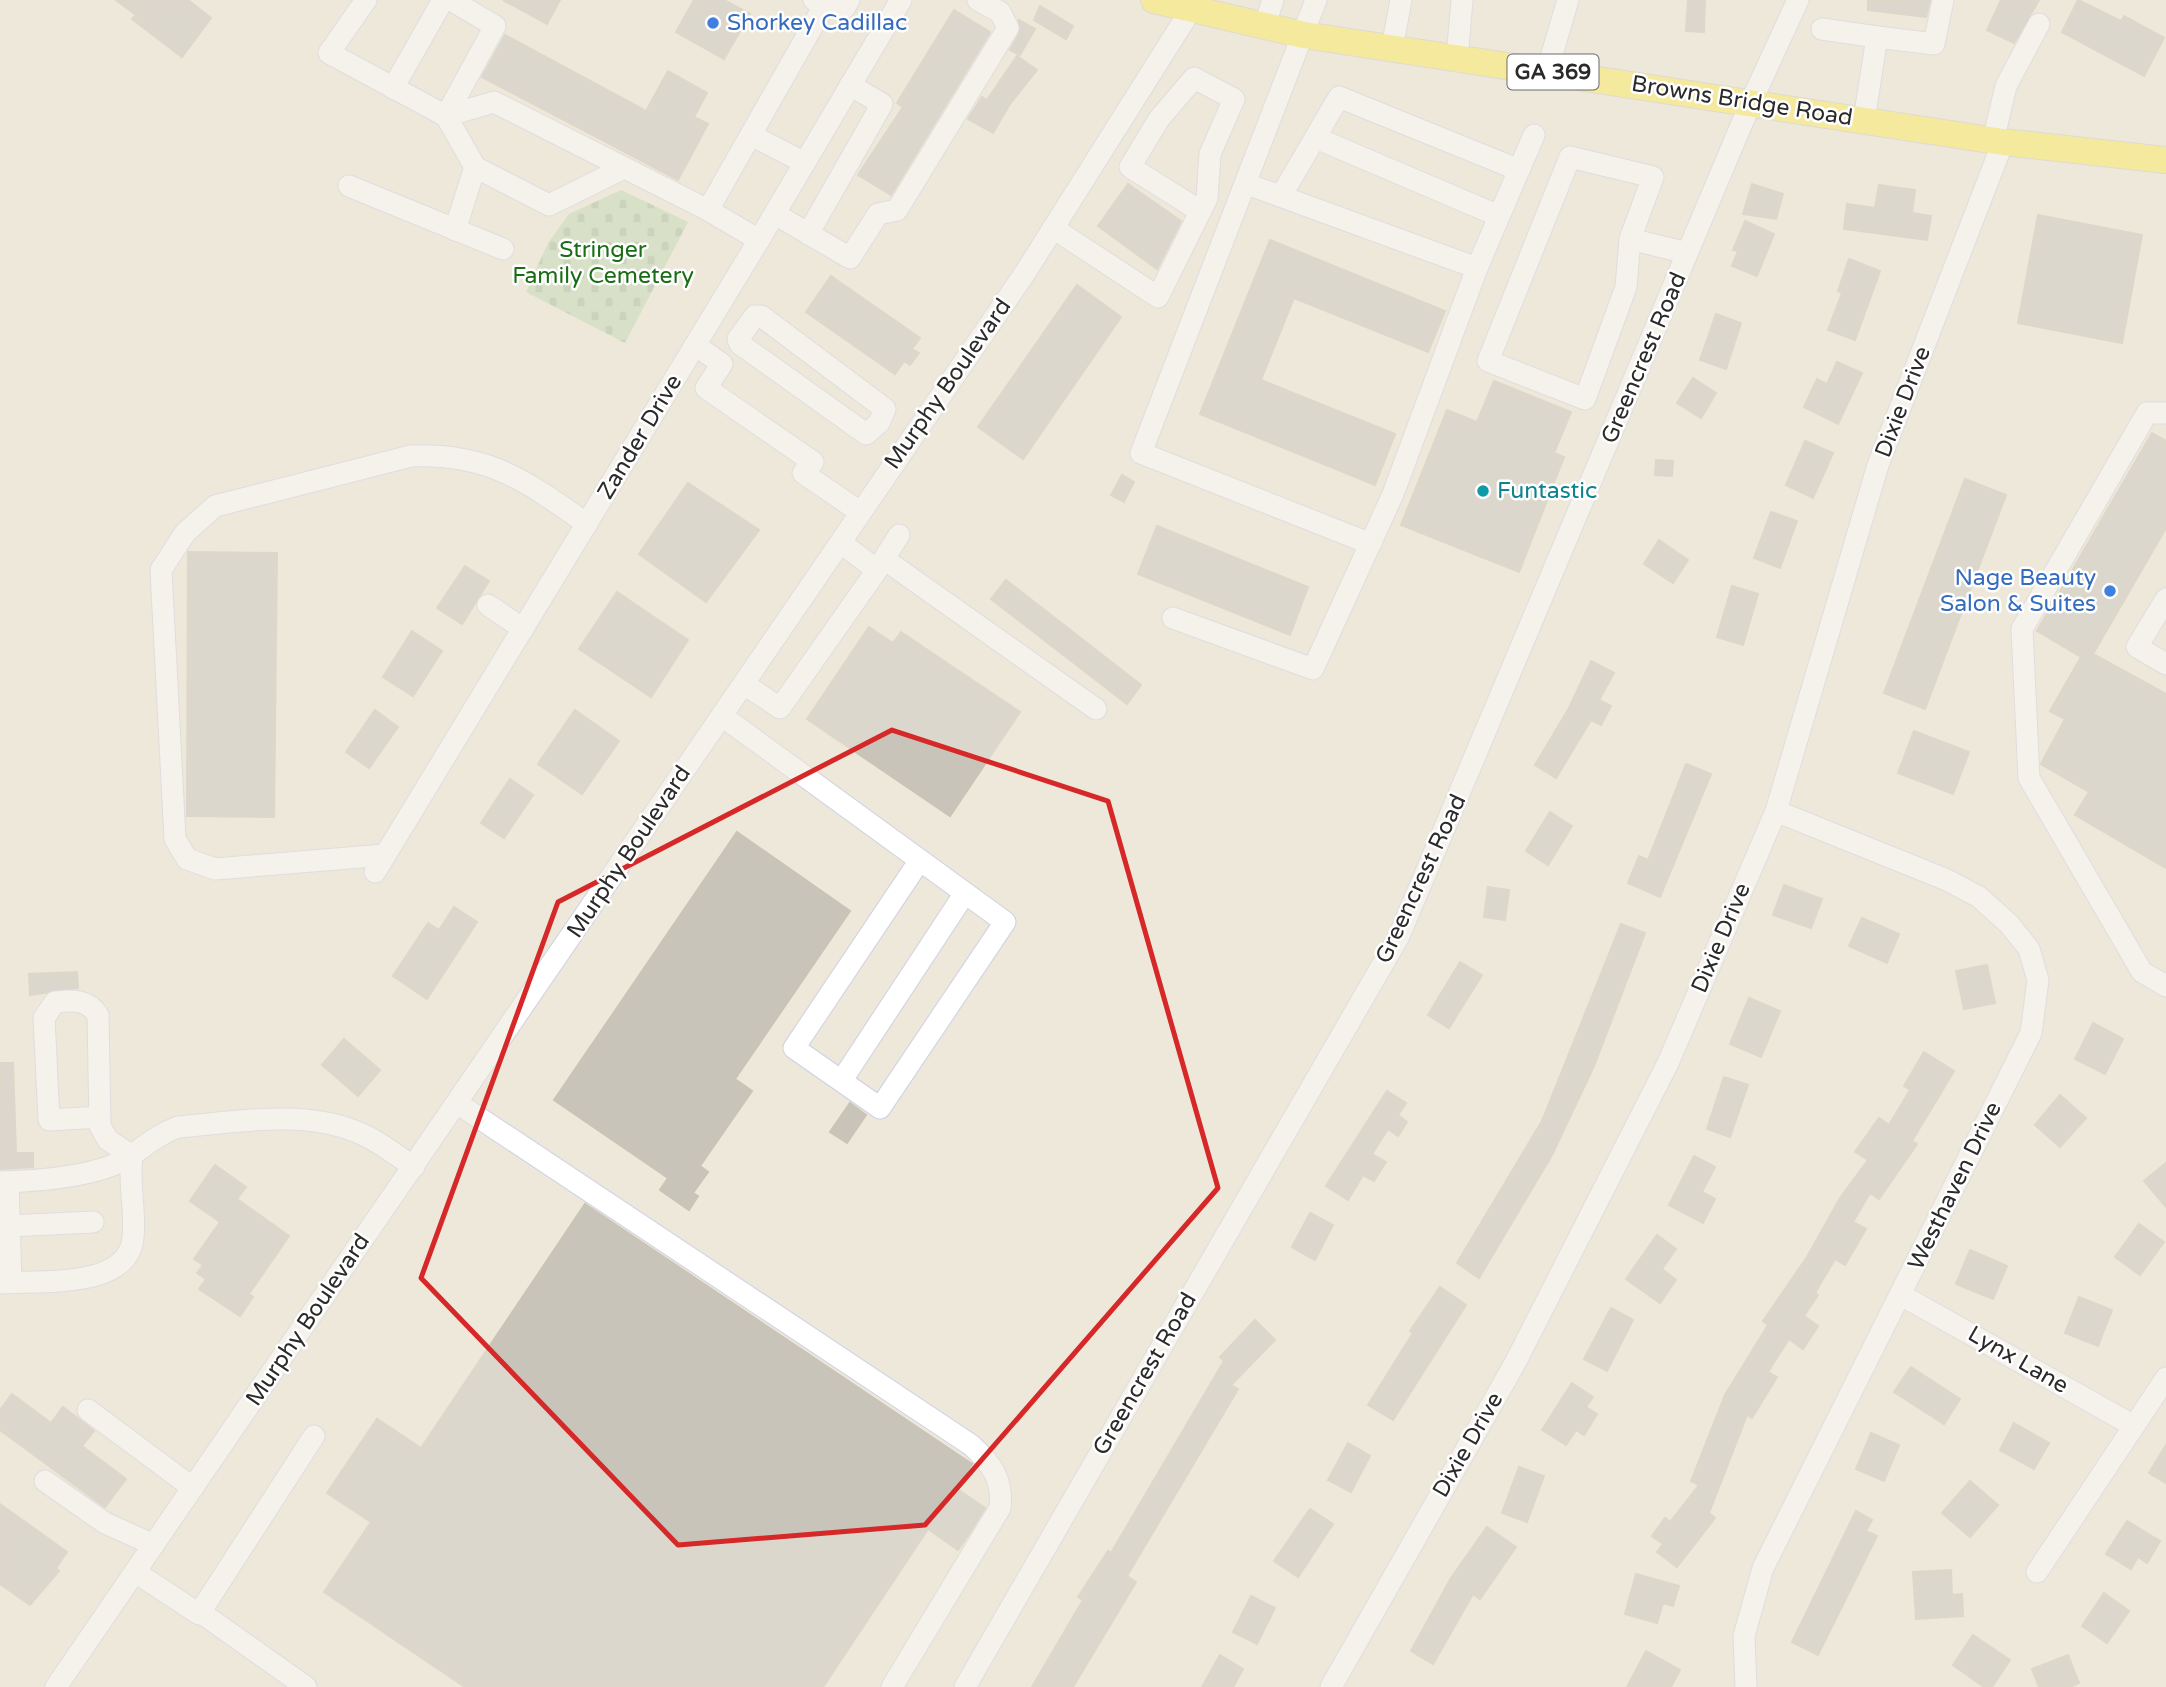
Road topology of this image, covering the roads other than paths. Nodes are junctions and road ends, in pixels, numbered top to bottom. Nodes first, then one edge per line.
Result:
1 (366, 0) edge
2 (443, 0) edge
3 (451, 0) edge
4 (849, 0) edge
5 (901, 0) edge
6 (978, 0) edge
7 (1154, 0) edge
8 (1273, 0) edge
9 (1316, 0) edge
10 (1402, 0) edge
11 (1462, 0) edge
12 (1568, 0) edge
13 (1798, 0) edge
14 (1943, 0) edge
15 (819, 3) edge
16 (1194, 5) edge
17 (2039, 24) dead end
18 (1264, 27) junction
19 (1822, 29) dead end
20 (1304, 35) junction
21 (1877, 37) junction
22 (1392, 48) junction
23 (1457, 58) junction
24 (1547, 71) junction
25 (850, 86) junction
26 (393, 88) junction
27 (1751, 102) junction
28 (1132, 103) junction
29 (446, 116) junction
30 (1158, 119) junction
31 (1864, 120) junction
32 (751, 135) junction
33 (1534, 135) dead end
34 (1316, 138) junction
35 (1998, 141) junction
36 (2166, 160) edge
37 (805, 163) junction
38 (475, 167) junction
39 (624, 168) junction
40 (1519, 170) junction
41 (1247, 184) junction
42 (349, 186) dead end
43 (1281, 197) junction
44 (708, 210) junction
45 (1200, 211) junction
46 (775, 214) junction
47 (1499, 216) junction
48 (1053, 228) junction
49 (454, 230) junction
50 (808, 233) junction
51 (1630, 239) junction
52 (760, 240) junction
53 (503, 250) dead end
54 (1687, 253) junction
55 (1477, 268) junction
56 (719, 306) junction
57 (748, 324) junction
58 (695, 345) junction
59 (2166, 413) edge
60 (879, 423) junction
61 (908, 442) junction
62 (860, 512) junction
63 (587, 524) junction
64 (899, 536) dead end
65 (841, 543) junction
66 (1371, 544) junction
67 (880, 564) junction
68 (2166, 599) edge
69 (488, 605) dead end
70 (1172, 618) dead end
71 (523, 629) junction
72 (2166, 664) edge
73 (744, 684) junction
74 (1096, 709) dead end
75 (722, 716) junction
76 (1776, 811) junction
77 (920, 860) junction
78 (965, 893) junction
79 (2166, 986) edge
80 (842, 1080) junction
81 (457, 1103) junction
82 (100, 1118) junction
83 (132, 1156) junction
84 (414, 1167) junction
85 (4, 1182) edge
86 (93, 1222) dead end
87 (9, 1226) junction
88 (5, 1282) edge
89 (1901, 1294) junction
90 (2166, 1378) edge
91 (88, 1410) dead end
92 (2134, 1426) junction
93 (314, 1436) dead end
94 (45, 1481) dead end
95 (193, 1488) junction
96 (154, 1545) junction
97 (135, 1572) junction
98 (2037, 1572) dead end
99 (200, 1612) junction
100 (56, 1687) edge
101 (306, 1687) edge
102 (892, 1687) edge
103 (965, 1687) edge
104 (1331, 1687) edge
105 (1746, 1687) edge

1 - 26 street
2 - 26 street
3 - 29 street
4 - 15 street
5 - 25 street, Zander Drive
6 - 50 street
7 - 16 main road, Browns Bridge Road / GA 369
8 - 18 street
9 - 20 street
10 - 22 street
11 - 23 street
12 - 24 street
13 - 27 street, Greencrest Road
14 - 21 street
15 - 32 street
16 - 18 main road, Browns Bridge Road / GA 369
16 - 28 street, Murphy Boulevard
17 - 35 street, Dixie Drive
18 - 20 main road, Browns Bridge Road / GA 369
19 - 21 street
20 - 22 main road, Browns Bridge Road / GA 369
20 - 41 street
21 - 31 street
22 - 23 main road, Browns Bridge Road / GA 369
23 - 24 main road, Browns Bridge Road / GA 369
24 - 27 main road, Browns Bridge Road / GA 369
25 - 37 street, Zander Drive
25 - 50 street
26 - 29 street
27 - 31 main road, Browns Bridge Road / GA 369
27 - 54 street, Greencrest Road
28 - 30 street
28 - 48 street, Murphy Boulevard
29 - 38 street
29 - 39 street
30 - 45 street
30 - 45 street
31 - 35 main road, Browns Bridge Road / GA 369
32 - 37 street
32 - 44 street
33 - 40 street
34 - 40 street
34 - 43 street
34 - 47 street
35 - 36 main road, Browns Bridge Road / GA 369
35 - 76 street, Dixie Drive
37 - 46 street, Zander Drive
38 - 39 street
38 - 49 street
39 - 44 street
40 - 47 street
41 - 43 street
41 - 66 street
42 - 49 street
43 - 55 street
44 - 52 street
45 - 48 street
46 - 50 street
46 - 52 street, Zander Drive
47 - 55 street
48 - 61 street, Murphy Boulevard
49 - 53 street
51 - 51 street
51 - 54 street
52 - 56 street, Zander Drive
54 - 103 street, Greencrest Road
55 - 66 street
56 - 57 street
56 - 58 street, Zander Drive
57 - 60 street
57 - 60 street
58 - 62 street
58 - 63 street, Zander Drive
59 - 79 street
60 - 61 street
61 - 62 street, Murphy Boulevard
62 - 65 street, Murphy Boulevard
63 - 71 street, Zander Drive
63 - 71 street, Zander Drive
64 - 67 street
65 - 67 street
65 - 73 street, Murphy Boulevard
66 - 70 street
67 - 73 street
67 - 74 street
68 - 72 street
69 - 71 street
73 - 75 street, Murphy Boulevard
75 - 77 street
75 - 81 street, Murphy Boulevard
76 - 89 street, Westhaven Drive
76 - 104 street, Dixie Drive
77 - 78 street
77 - 80 street
78 - 80 street
78 - 80 street
81 - 84 street, Murphy Boulevard
81 - 102 street
82 - 82 street
82 - 83 street
83 - 84 street
83 - 85 street
83 - 88 street
84 - 95 street, Murphy Boulevard
85 - 87 street
86 - 87 street
87 - 88 street
89 - 92 street, Lynx Lane
89 - 105 street, Westhaven Drive
90 - 92 street
91 - 95 street
92 - 98 street
93 - 99 street
94 - 96 street
95 - 96 street, Murphy Boulevard
96 - 97 street, Murphy Boulevard
97 - 99 street
97 - 100 street, Murphy Boulevard
99 - 101 street

